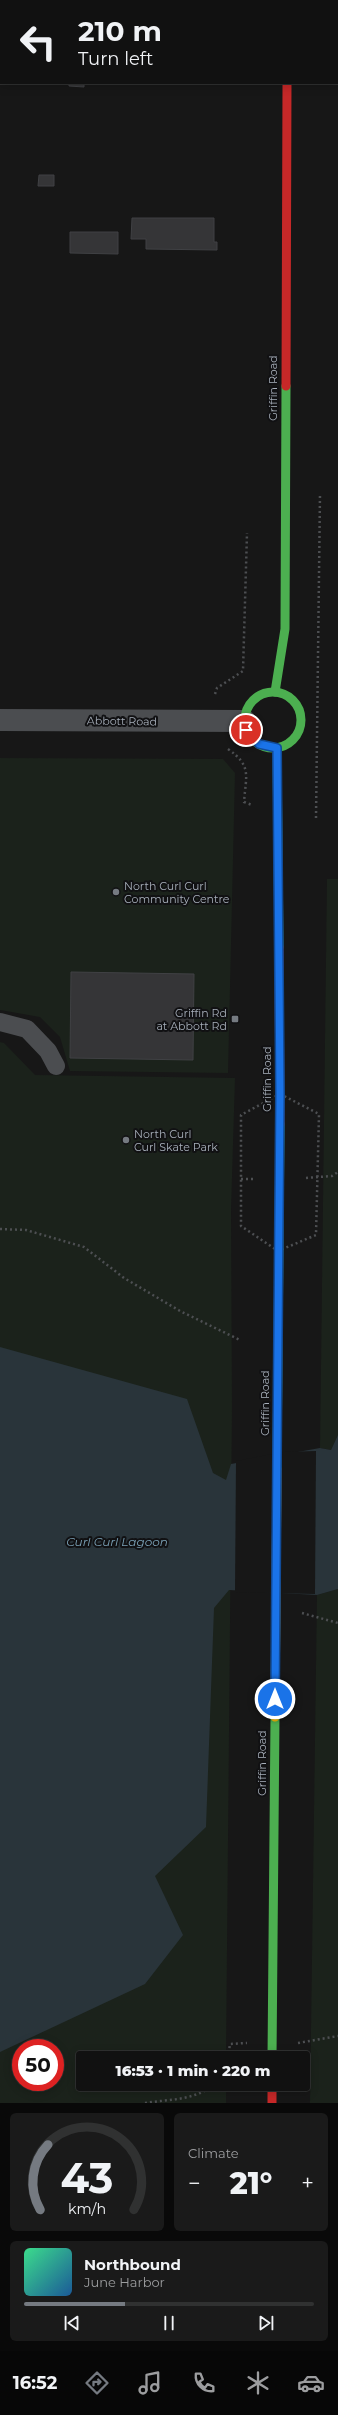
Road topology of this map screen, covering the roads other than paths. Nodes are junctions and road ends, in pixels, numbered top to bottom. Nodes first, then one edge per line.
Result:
1 (287, 84) edge
2 (275, 692) junction
3 (0, 720) edge
4 (245, 720) junction
5 (277, 748) junction
6 (0, 1022) edge
7 (56, 1066) dead end
8 (272, 2051) edge
9 (272, 2091) edge
10 (272, 2103) edge

1 - 2 main road, Griffin Road
2 - 4 main road
2 - 5 main road
3 - 4 street, Abbott Road
4 - 5 main road
5 - 8 main road, Griffin Road
6 - 7 lane
9 - 10 main road

